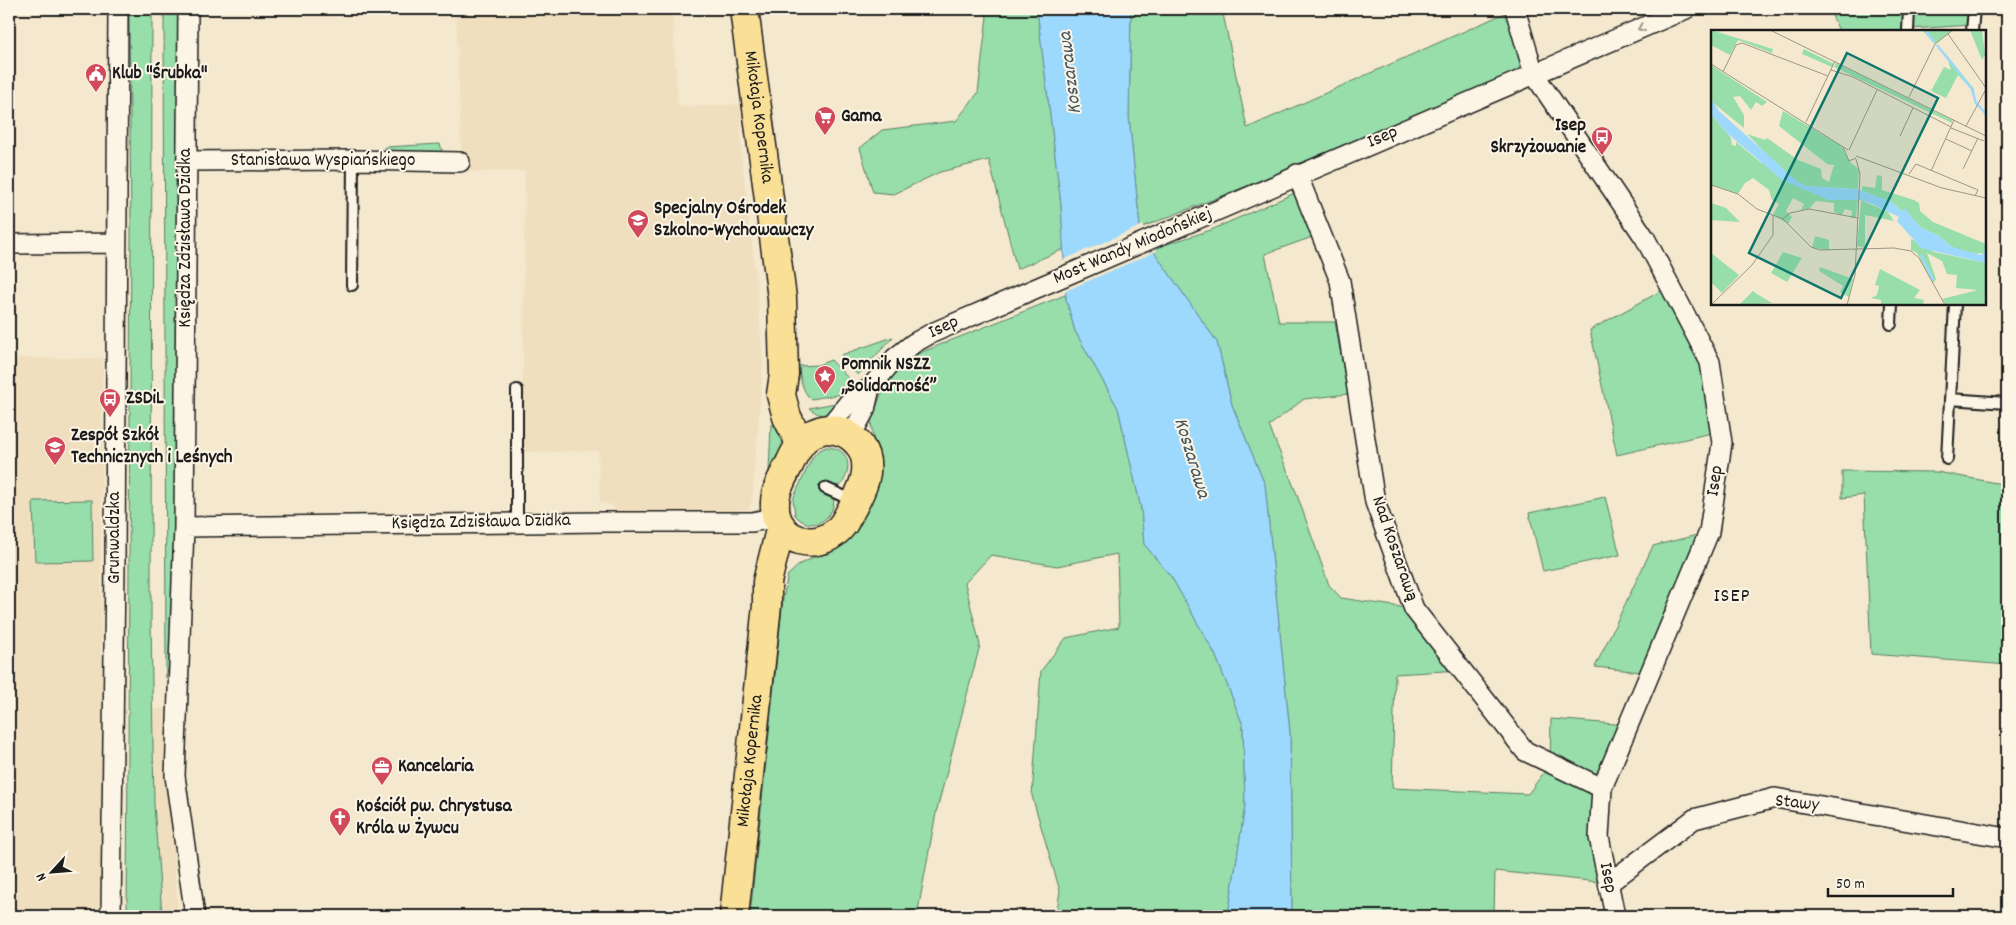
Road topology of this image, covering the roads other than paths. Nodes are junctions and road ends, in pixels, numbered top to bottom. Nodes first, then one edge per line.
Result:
1 (118, 9) edge
2 (188, 9) edge
3 (744, 9) edge
4 (1515, 9) edge
5 (1686, 9) edge
6 (1909, 9) edge
7 (1974, 9) edge
8 (1908, 30) edge
9 (1972, 30) edge
10 (1534, 74) junction
11 (353, 160) junction
12 (187, 161) junction
13 (460, 162) dead end
14 (1298, 174) junction
15 (1233, 204) joint
16 (116, 243) junction
17 (9, 244) edge
18 (352, 285) dead end
19 (1034, 290) joint
20 (1892, 305) edge
21 (1955, 305) edge
22 (1891, 324) dead end
23 (870, 388) junction
24 (517, 390) dead end
25 (1950, 399) junction
26 (2007, 403) edge
27 (824, 434) junction
28 (1946, 459) dead end
29 (825, 488) dead end
30 (855, 502) junction
31 (517, 523) junction
32 (184, 527) junction
33 (787, 528) junction
34 (1602, 788) junction
35 (2007, 838) edge
36 (1608, 884) junction
37 (111, 916) edge
38 (195, 916) edge
39 (734, 916) edge
40 (1615, 916) edge

1 - 16 street, Grunwaldzka
2 - 12 street, Księdza Zdzisława Dzidka
3 - 27 main road, Mikołaja Kopernika
4 - 10 street, Isep
5 -> 10 street
6 - 8 lane
7 - 9 lane
10 - 14 street, Isep
10 - 34 street, Isep
11 - 12 street, Stanisława Wyspiańskiego
11 - 13 street, Stanisława Wyspiańskiego
11 - 18 lane
12 - 32 street, Księdza Zdzisława Dzidka
14 - 15 street, Isep
14 - 34 street, Nad Koszarawą
15 - 19 street, Most Wandy Miodońskiej
16 - 17 street
16 - 37 street, Grunwaldzka
19 - 23 street, Isep
20 - 22 lane
21 - 25 lane
23 - 27 street, Isep
23 - 27 street, Isep
24 - 31 lane
25 - 26 lane
25 - 28 lane
27 - 30 main road
27 - 33 main road
29 - 30 lane
30 - 33 main road
31 - 32 street, Księdza Zdzisława Dzidka
31 - 33 street, Księdza Zdzisława Dzidka
32 - 38 street, Księdza Zdzisława Dzidka
33 - 39 main road, Mikołaja Kopernika
34 - 36 street, Isep
35 - 36 street, Stawy
36 - 40 street, Isep

